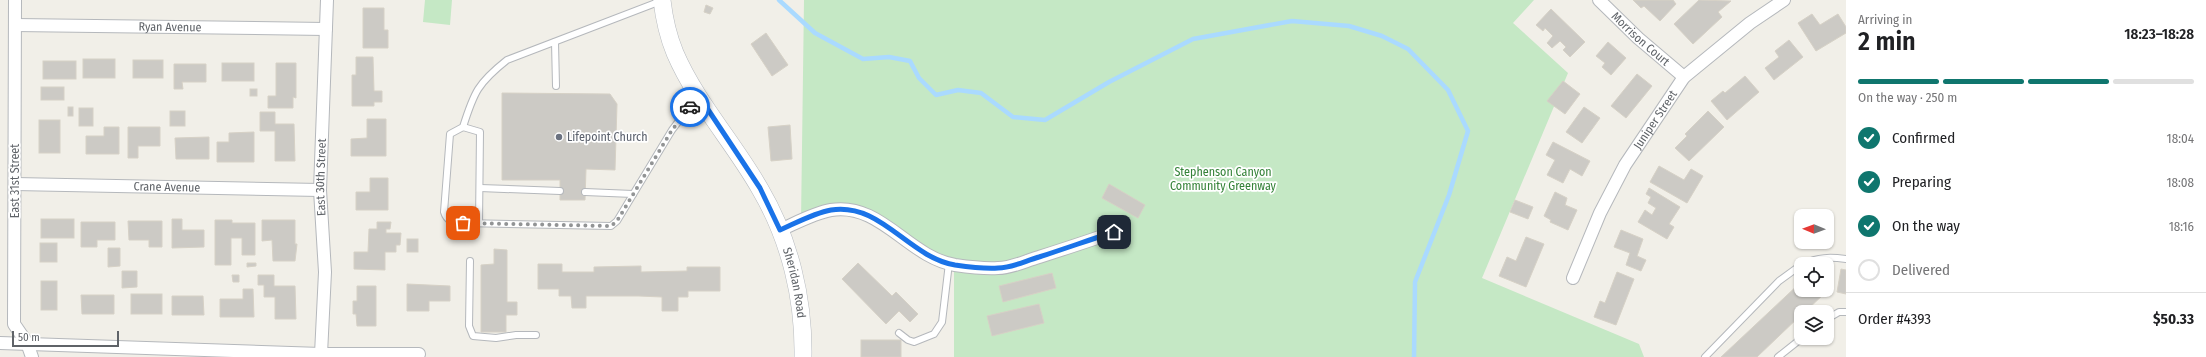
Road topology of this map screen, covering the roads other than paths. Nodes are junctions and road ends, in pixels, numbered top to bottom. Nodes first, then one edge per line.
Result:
1 (15, 0) edge
2 (326, 0) edge
3 (662, 0) edge
4 (1599, 0) edge
5 (1784, 0) edge
6 (15, 25) junction
7 (326, 29) junction
8 (555, 42) junction
9 (1684, 77) junction
10 (556, 86) dead end
11 (699, 96) junction
12 (463, 127) junction
13 (15, 184) junction
14 (480, 188) junction
15 (320, 190) junction
16 (560, 191) dead end
17 (585, 192) dead end
18 (633, 194) junction
19 (479, 223) junction
20 (780, 230) junction
21 (1114, 232) dead end
22 (1834, 258) edge
23 (1846, 259) edge
24 (470, 261) dead end
25 (949, 263) junction
26 (1794, 270) edge
27 (1574, 278) dead end
28 (1846, 312) edge
29 (1834, 315) edge
30 (899, 332) dead end
31 (536, 335) dead end
32 (0, 343) edge
33 (27, 343) junction
34 (1794, 344) edge
35 (320, 354) junction
36 (419, 354) dead end
37 (32, 357) edge
38 (803, 357) edge
39 (1705, 357) edge
40 (1778, 357) edge

1 - 6 street, East 31st Street
2 - 7 street, East 30th Street
3 - 8 lane
3 - 11 main road, Sheridan Road
4 - 9 street, Morrison Court
5 - 9 street, Juniper Street
6 - 7 street, Ryan Avenue
6 - 13 street, East 31st Street
7 - 15 street, East 30th Street
8 - 10 lane
8 - 12 lane
9 - 27 street, Juniper Street
11 - 18 lane
11 - 20 main road, Sheridan Road
12 - 14 lane
12 - 19 lane
13 - 15 street, Crane Avenue
13 - 33 street, East 31st Street
14 - 16 lane
14 - 19 lane
15 - 35 street, East 30th Street
17 - 18 lane
18 - 19 lane
20 - 25 street
20 - 38 main road, Sheridan Road
21 - 25 street
22 - 23 lane
24 - 31 lane
25 - 30 lane
26 - 39 lane
28 - 29 lane
32 - 33 street
33 - 35 street
33 - 37 street, East 31st Street
34 - 40 lane
35 - 36 street

